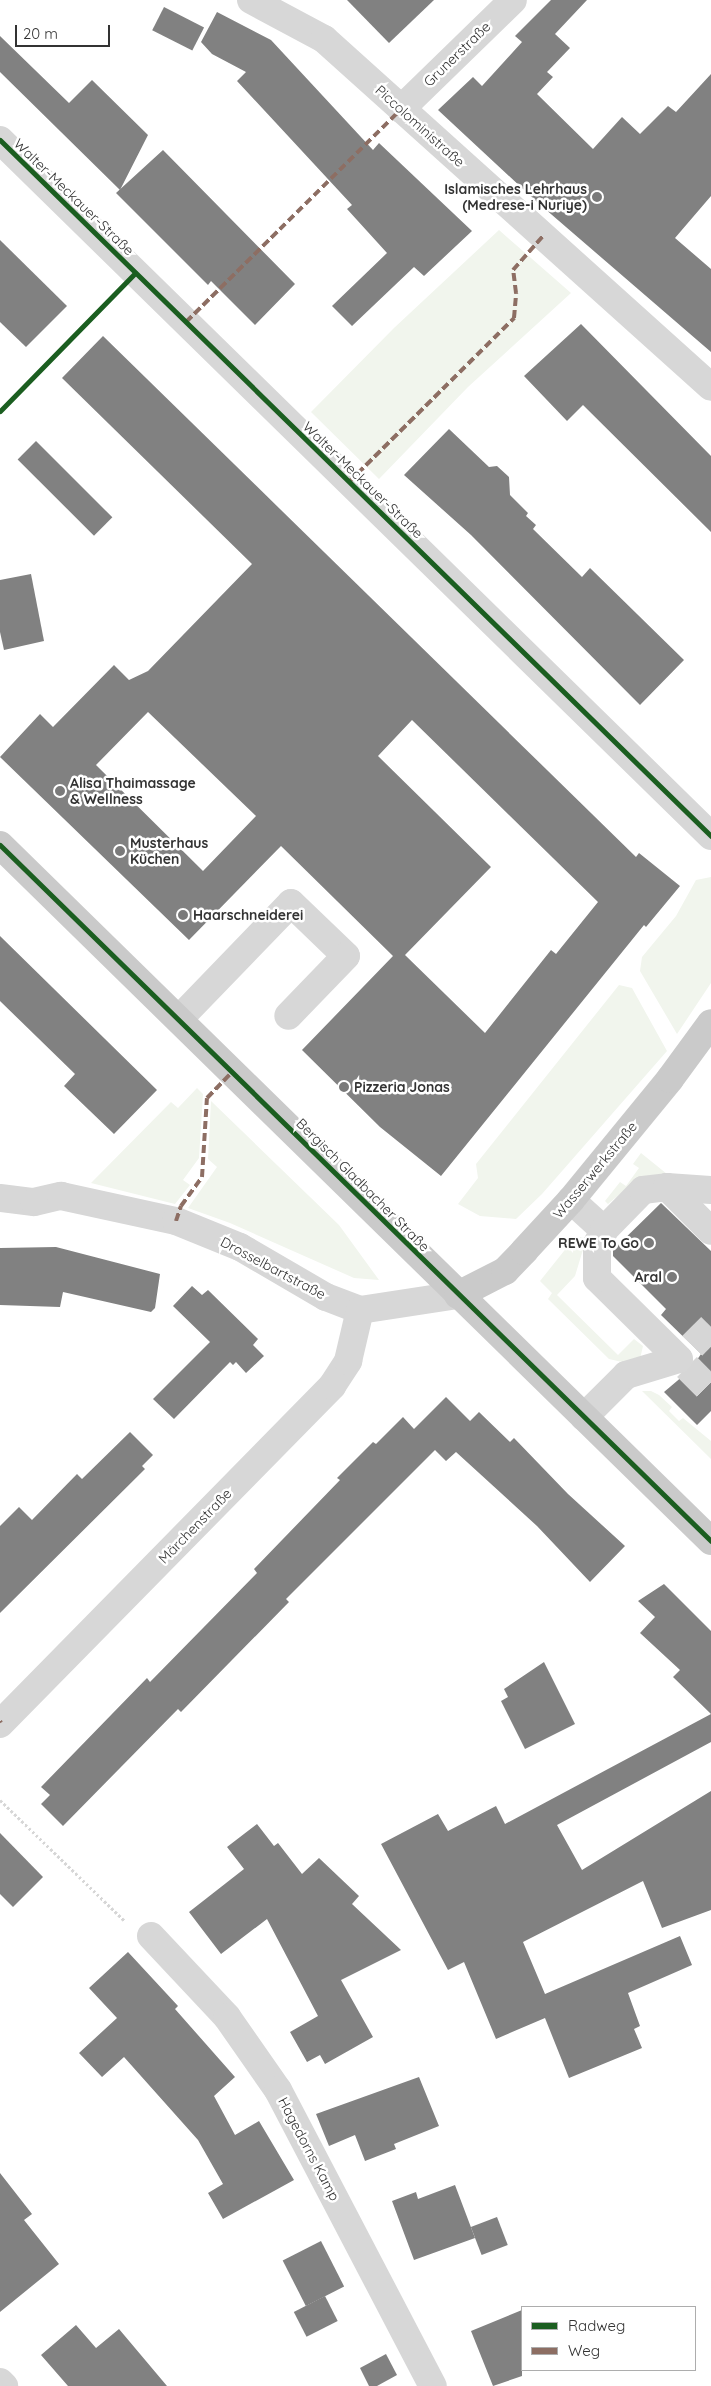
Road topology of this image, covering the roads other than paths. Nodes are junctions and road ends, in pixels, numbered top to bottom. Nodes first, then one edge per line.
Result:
1 (251, 0) edge
2 (513, 0) edge
3 (401, 109) junction
4 (0, 140) edge
5 (711, 387) edge
6 (711, 836) edge
7 (0, 845) edge
8 (288, 1016) dead end
9 (178, 1019) junction
10 (711, 1023) edge
11 (667, 1187) junction
12 (711, 1190) edge
13 (0, 1198) edge
14 (572, 1200) junction
15 (604, 1230) junction
16 (711, 1230) edge
17 (458, 1294) junction
18 (360, 1310) junction
19 (584, 1417) junction
20 (711, 1541) edge
21 (0, 1724) edge
22 (151, 1936) road end
23 (0, 2382) edge
24 (4, 2386) edge
25 (433, 2386) edge

1 - 3 street, Piccoloministraße
2 - 3 street, Grunerstraße
3 - 5 street, Piccoloministraße
4 - 6 street, Walter-Meckauer-Straße
7 - 9 main road, Bergisch Gladbacher Straße
8 - 9 street
9 - 17 main road, Bergisch Gladbacher Straße
10 - 14 main road, Wasserwerkstraße
11 - 12 street
11 - 15 street
11 - 16 street
13 - 18 street, Drosselbartstraße
14 - 15 street
14 - 17 main road, Wasserwerkstraße
15 - 19 street
17 - 18 street
17 - 19 main road, Bergisch Gladbacher Straße
18 - 21 street, Märchenstraße
19 - 20 main road, Bergisch Gladbacher Straße
22 - 25 street, Hagedorns Kamp
23 - 24 street

